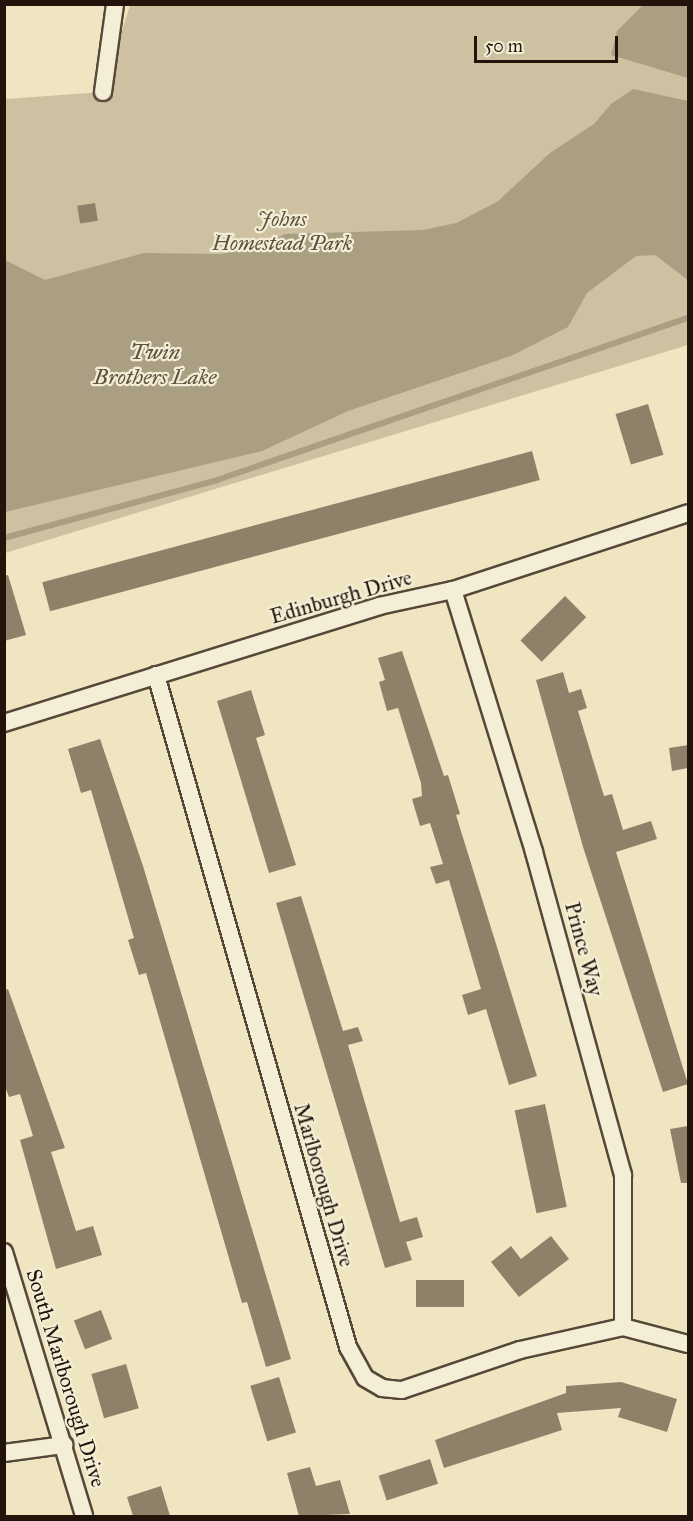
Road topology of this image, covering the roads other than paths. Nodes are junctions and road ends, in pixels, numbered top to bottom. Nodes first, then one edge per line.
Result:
1 (115, 4) edge
2 (103, 92) dead end
3 (688, 513) edge
4 (453, 590) junction
5 (156, 675) junction
6 (4, 723) edge
7 (4, 1252) edge
8 (623, 1326) junction
9 (688, 1344) edge
10 (64, 1445) junction
11 (4, 1453) edge
12 (84, 1516) edge

1 - 2 street
3 - 4 street, Edinburgh Drive
4 - 5 street, Edinburgh Drive
4 - 8 street, Prince Way
5 - 6 street, Edinburgh Drive
5 - 8 street, Marlborough Drive
7 - 10 street, South Marlborough Drive
8 - 9 street, Marlborough Drive
10 - 11 street
10 - 12 street, South Marlborough Drive

